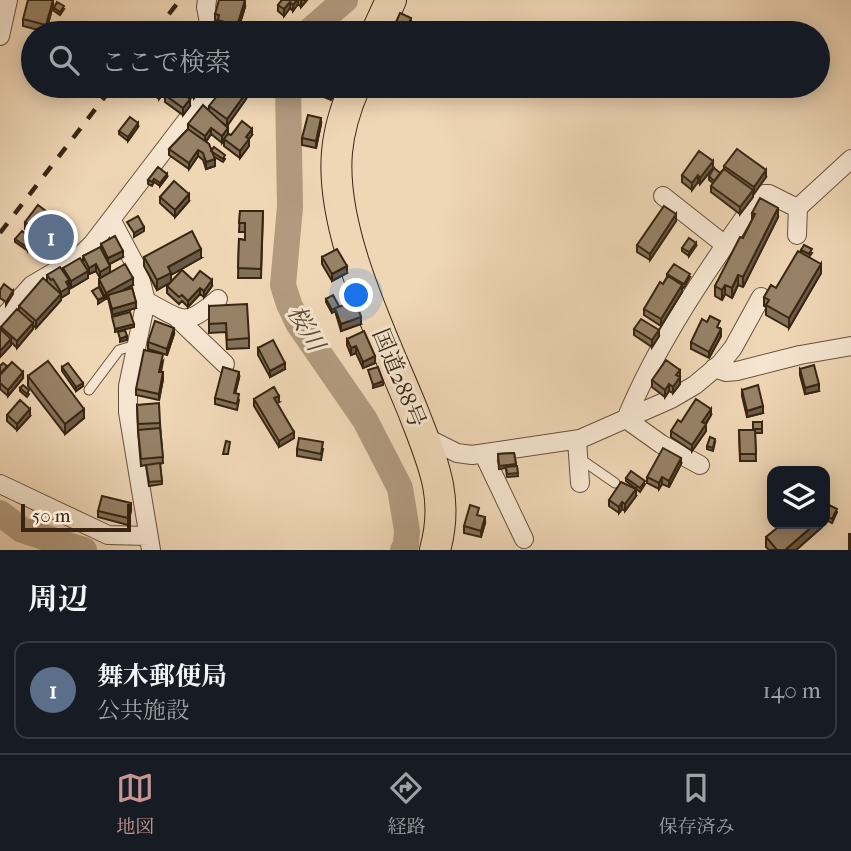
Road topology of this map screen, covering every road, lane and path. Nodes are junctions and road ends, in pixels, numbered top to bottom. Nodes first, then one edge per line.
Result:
1 (8, 0) edge
2 (207, 0) edge
3 (391, 0) edge
4 (209, 21) edge
5 (381, 21) edge
6 (0, 36) edge
7 (204, 98) edge
8 (351, 98) edge
9 (851, 159) edge
10 (663, 196) dead end
11 (798, 206) junction
12 (112, 220) junction
13 (797, 235) dead end
14 (726, 245) junction
15 (761, 297) edge
16 (218, 299) dead end
17 (146, 301) junction
18 (175, 316) junction
19 (0, 321) edge
20 (138, 345) junction
21 (851, 346) edge
22 (225, 364) edge
23 (714, 368) junction
24 (89, 390) dead end
25 (626, 419) junction
26 (423, 436) junction
27 (578, 448) junction
28 (485, 455) junction
29 (700, 465) dead end
30 (580, 483) dead end
31 (615, 483) dead end
32 (0, 484) edge
33 (524, 539) dead end
34 (150, 542) edge
35 (435, 550) edge

1 - 6 street
2 - 4 street
3 - 5 highway
7 - 12 street
8 - 26 highway, 国道288号
9 - 11 street
10 - 14 street
11 - 13 street
11 - 14 street
12 - 17 street
12 - 19 street
14 - 25 street
15 - 23 street
16 - 18 street
17 - 18 street
17 - 20 street
18 - 22 street
20 - 24 lane
20 - 34 street
21 - 23 street
23 - 25 street
25 - 27 street
25 - 29 street
26 - 28 street
26 - 35 highway, 国道288号
27 - 28 street
27 - 30 street
27 - 31 lane
28 - 33 street
32 - 34 street

